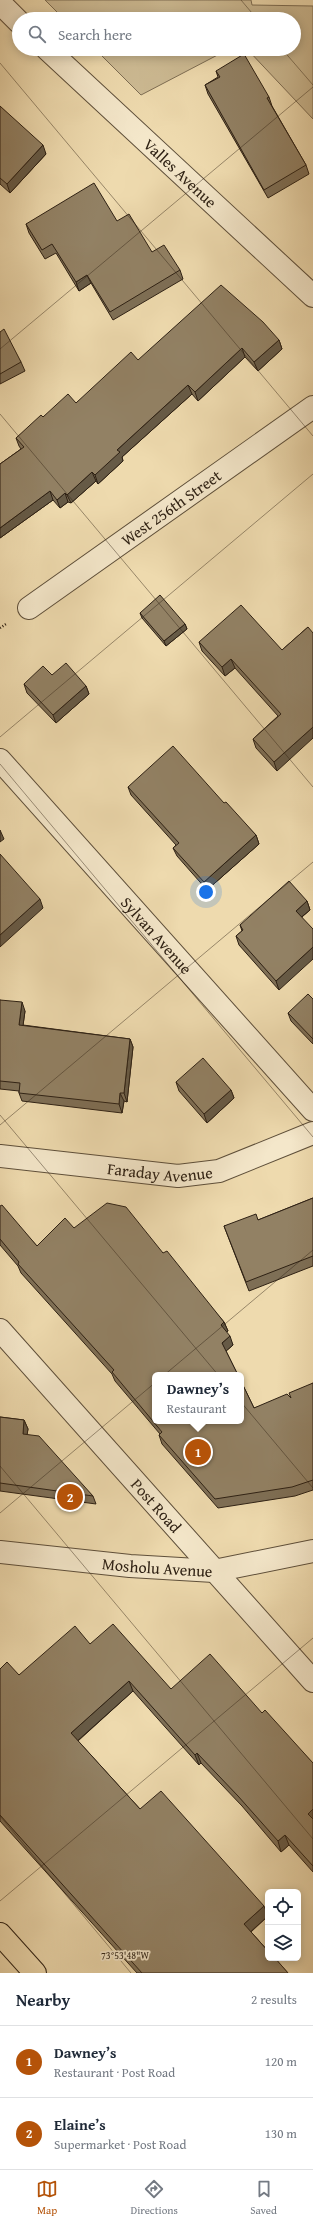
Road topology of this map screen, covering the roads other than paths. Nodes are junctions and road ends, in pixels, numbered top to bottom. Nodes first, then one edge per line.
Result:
1 (0, 4) edge
2 (12, 15) edge
3 (55, 56) edge
4 (313, 296) edge
5 (313, 408) edge
6 (29, 608) dead end
7 (0, 760) edge
8 (313, 1110) edge
9 (313, 1133) edge
10 (0, 1156) edge
11 (0, 1330) edge
12 (313, 1551) edge
13 (0, 1552) edge
14 (214, 1571) junction
15 (313, 1681) edge
16 (0, 1934) edge
17 (35, 1973) edge

1 - 2 street
3 - 4 street, Valles Avenue
5 - 6 street, West 256th Street
7 - 8 street, Sylvan Avenue
9 - 10 street, Faraday Avenue
11 - 14 street, Post Road
12 - 14 street, Mosholu Avenue
13 - 14 street, Mosholu Avenue
14 - 15 street, Post Road
16 - 17 main road

